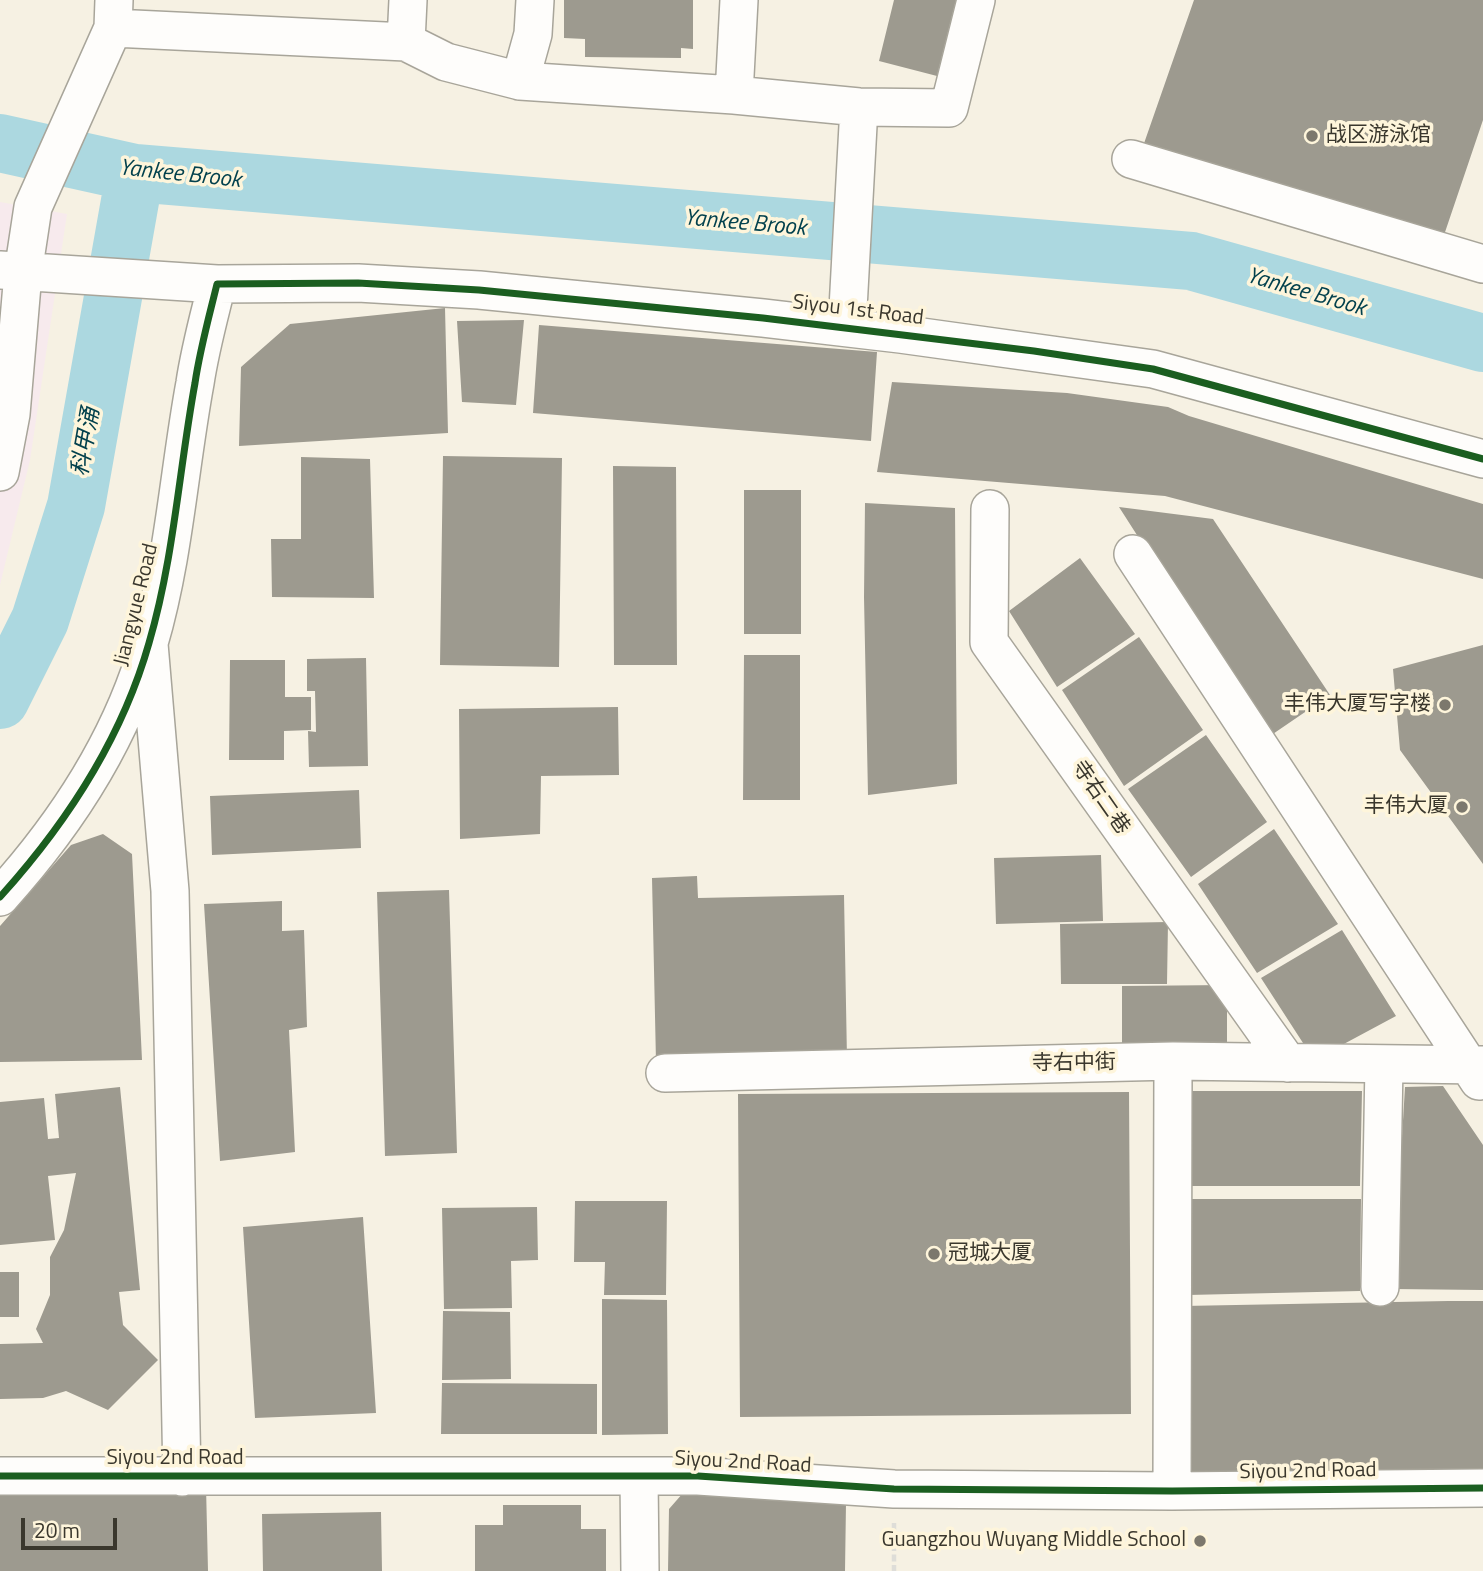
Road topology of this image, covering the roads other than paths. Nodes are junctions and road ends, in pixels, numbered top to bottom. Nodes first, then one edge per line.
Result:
1 (408, 0) edge
2 (535, 0) edge
3 (739, 0) edge
4 (976, 0) edge
5 (114, 14) edge
6 (406, 41) junction
7 (520, 80) junction
8 (734, 95) junction
9 (859, 107) junction
10 (1131, 159) dead end
11 (1483, 264) edge
12 (12, 271) edge
13 (205, 283) junction
14 (847, 327) junction
15 (1483, 459) edge
16 (0, 472) edge
17 (990, 509) dead end
18 (1133, 554) dead end
19 (149, 644) junction
20 (0, 897) edge
21 (1173, 1061) junction
22 (1288, 1063) junction
23 (1384, 1064) junction
24 (664, 1073) dead end
25 (1478, 1073) edge
26 (1380, 1287) dead end
27 (0, 1476) edge
28 (639, 1476) junction
29 (182, 1477) junction
30 (1483, 1488) edge
31 (1172, 1491) junction
32 (639, 1571) edge

1 - 6 street
2 - 7 street
3 - 8 street
4 - 9 street
5 - 6 street
5 - 12 street
6 - 7 street
7 - 8 street
8 - 9 street
9 - 14 street
10 - 11 street
12 - 13 street, Siyou 1st Road
12 - 16 street
13 - 14 street, Siyou 1st Road
13 - 19 street, Jiangyue Road
14 - 15 street, Siyou 1st Road
17 - 22 street, 寺右二巷
18 - 25 street
19 - 20 street, Jiangyue Road
19 - 29 street
21 - 22 street, 寺右中街
21 - 24 street, 寺右中街
21 - 31 street
22 - 23 street, 寺右中街
23 - 25 street, 寺右中街
23 - 26 street
27 - 29 street, Siyou 2nd Road
28 - 29 street, Siyou 2nd Road
28 - 31 street, Siyou 2nd Road
28 - 32 street
30 - 31 street, Siyou 2nd Road

